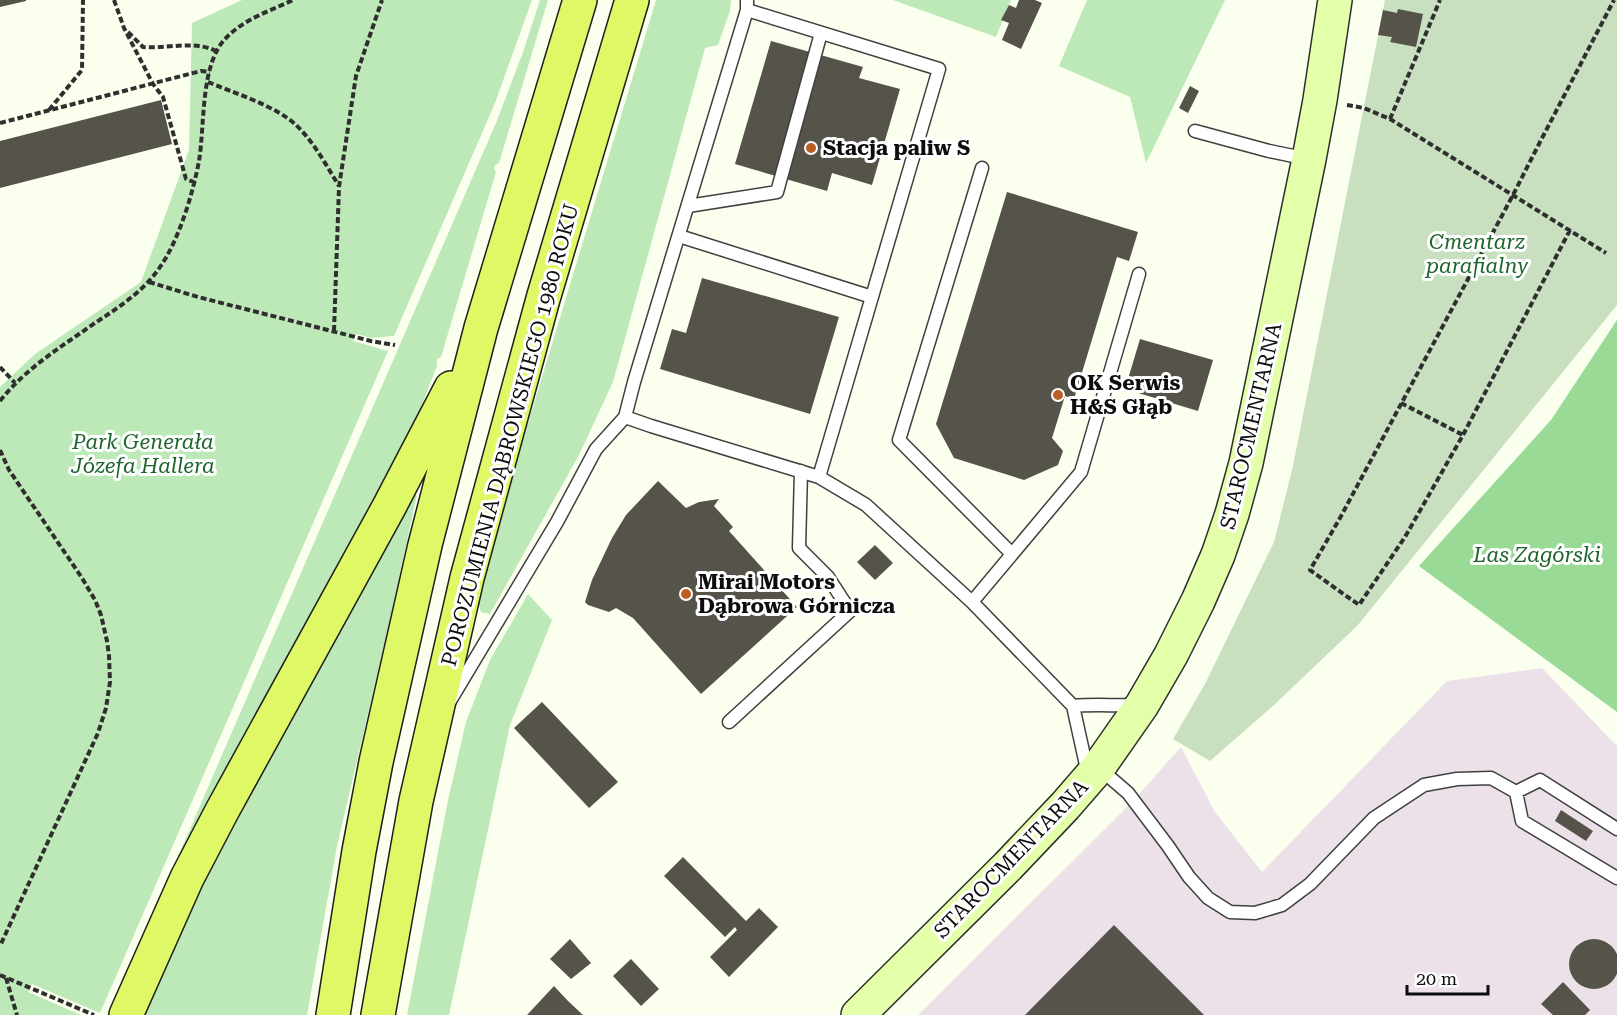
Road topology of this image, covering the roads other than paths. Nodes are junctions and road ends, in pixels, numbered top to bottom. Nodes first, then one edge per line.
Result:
1 (580, 0) edge
2 (632, 0) edge
3 (1335, 0) edge
4 (747, 5) edge
5 (821, 33) junction
6 (1195, 131) dead end
7 (1309, 159) junction
8 (982, 168) dead end
9 (688, 206) junction
10 (679, 236) junction
11 (1139, 274) dead end
12 (872, 297) junction
13 (481, 328) junction
14 (625, 417) junction
15 (801, 471) junction
16 (819, 477) junction
17 (1012, 554) junction
18 (972, 602) junction
19 (1142, 705) junction
20 (1072, 706) junction
21 (729, 722) dead end
22 (434, 727) junction
23 (1093, 773) junction
24 (1516, 792) junction
25 (1617, 830) edge
26 (1617, 878) edge
27 (126, 1015) edge
28 (333, 1015) edge
29 (378, 1015) edge
30 (858, 1015) edge

1 - 13 main road
2 - 22 main road, POROZUMIENIA DĄBROWSKIEGO 1980 ROKU
3 - 7 street, STAROCMENTARNA
4 - 5 lane
4 - 9 lane
5 - 9 lane
5 - 12 lane
6 - 7 lane
7 - 19 street, STAROCMENTARNA
8 - 17 lane
9 - 10 lane
10 - 12 lane
10 - 14 lane
11 - 17 lane
12 - 16 lane
13 - 27 main road
13 - 28 main road
14 - 15 lane
14 - 22 lane
15 - 16 lane
15 - 21 lane
16 - 18 lane
17 - 18 lane
18 - 20 lane
19 - 20 lane
19 - 23 street, STAROCMENTARNA
20 - 23 lane
22 - 29 main road, POROZUMIENIA DĄBROWSKIEGO 1980 ROKU
23 - 24 lane
23 - 30 street, STAROCMENTARNA
24 - 25 lane
24 - 26 lane

